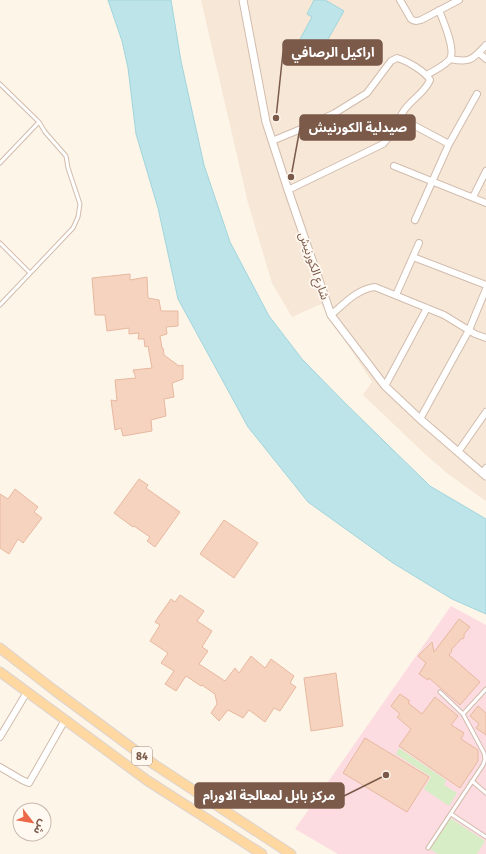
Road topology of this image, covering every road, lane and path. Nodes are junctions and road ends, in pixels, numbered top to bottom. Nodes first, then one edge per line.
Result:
1 (243, 0) edge
2 (400, 0) edge
3 (459, 0) edge
4 (439, 10) junction
5 (486, 45) edge
6 (479, 53) junction
7 (450, 59) junction
8 (486, 59) edge
9 (427, 75) junction
10 (0, 84) edge
11 (477, 94) dead end
12 (400, 118) junction
13 (39, 122) junction
14 (272, 142) junction
15 (449, 144) junction
16 (0, 163) edge
17 (394, 166) dead end
18 (486, 171) edge
19 (433, 181) junction
20 (288, 190) junction
21 (473, 197) junction
22 (486, 203) edge
23 (415, 220) dead end
24 (0, 243) edge
25 (419, 243) dead end
26 (413, 257) junction
27 (30, 273) junction
28 (486, 285) edge
29 (486, 289) edge
30 (396, 295) junction
31 (0, 305) edge
32 (427, 308) junction
33 (331, 315) junction
34 (469, 330) junction
35 (486, 338) edge
36 (385, 386) junction
37 (486, 412) edge
38 (420, 419) junction
39 (458, 452) junction
40 (485, 472) edge
41 (0, 648) edge
42 (0, 672) edge
43 (486, 689) edge
44 (27, 692) junction
45 (440, 692) dead end
46 (463, 714) junction
47 (65, 720) junction
48 (0, 737) edge
49 (0, 767) edge
50 (472, 782) junction
51 (486, 793) edge
52 (451, 814) junction
53 (486, 837) edge
54 (428, 848) dead end
55 (262, 854) edge
56 (291, 854) edge

1 - 14 street, شارع الكورنيش
2 - 4 street
3 - 4 street
4 - 7 street
5 - 6 street
6 - 7 street
6 - 8 street
7 - 9 street
9 - 12 street
9 - 14 street
10 - 13 lane
11 - 15 street
12 - 15 street
12 - 20 street
13 - 16 lane
13 - 27 lane
14 - 20 street, شارع الكورنيش
15 - 19 street
17 - 19 street
18 - 21 street
19 - 21 street
19 - 23 street
20 - 33 street, شارع الكورنيش
21 - 22 street
24 - 27 lane
25 - 26 street
26 - 28 street
26 - 30 street
27 - 31 lane
29 - 34 street
30 - 32 street
30 - 33 street
32 - 34 street
32 - 36 street
33 - 36 street, شارع الكورنيش
34 - 35 street
34 - 38 street
36 - 38 street, شارع الكورنيش
37 - 39 street
38 - 39 street, شارع الكورنيش
39 - 40 street, شارع الكورنيش
41 - 56 main road, 84
42 - 44 main road, 84
43 - 46 lane
44 - 47 main road, 84
44 - 48 street
45 - 46 lane
46 - 50 lane
47 - 49 street
47 - 55 main road, 84
50 - 51 lane
50 - 52 lane
52 - 53 lane
52 - 54 lane

